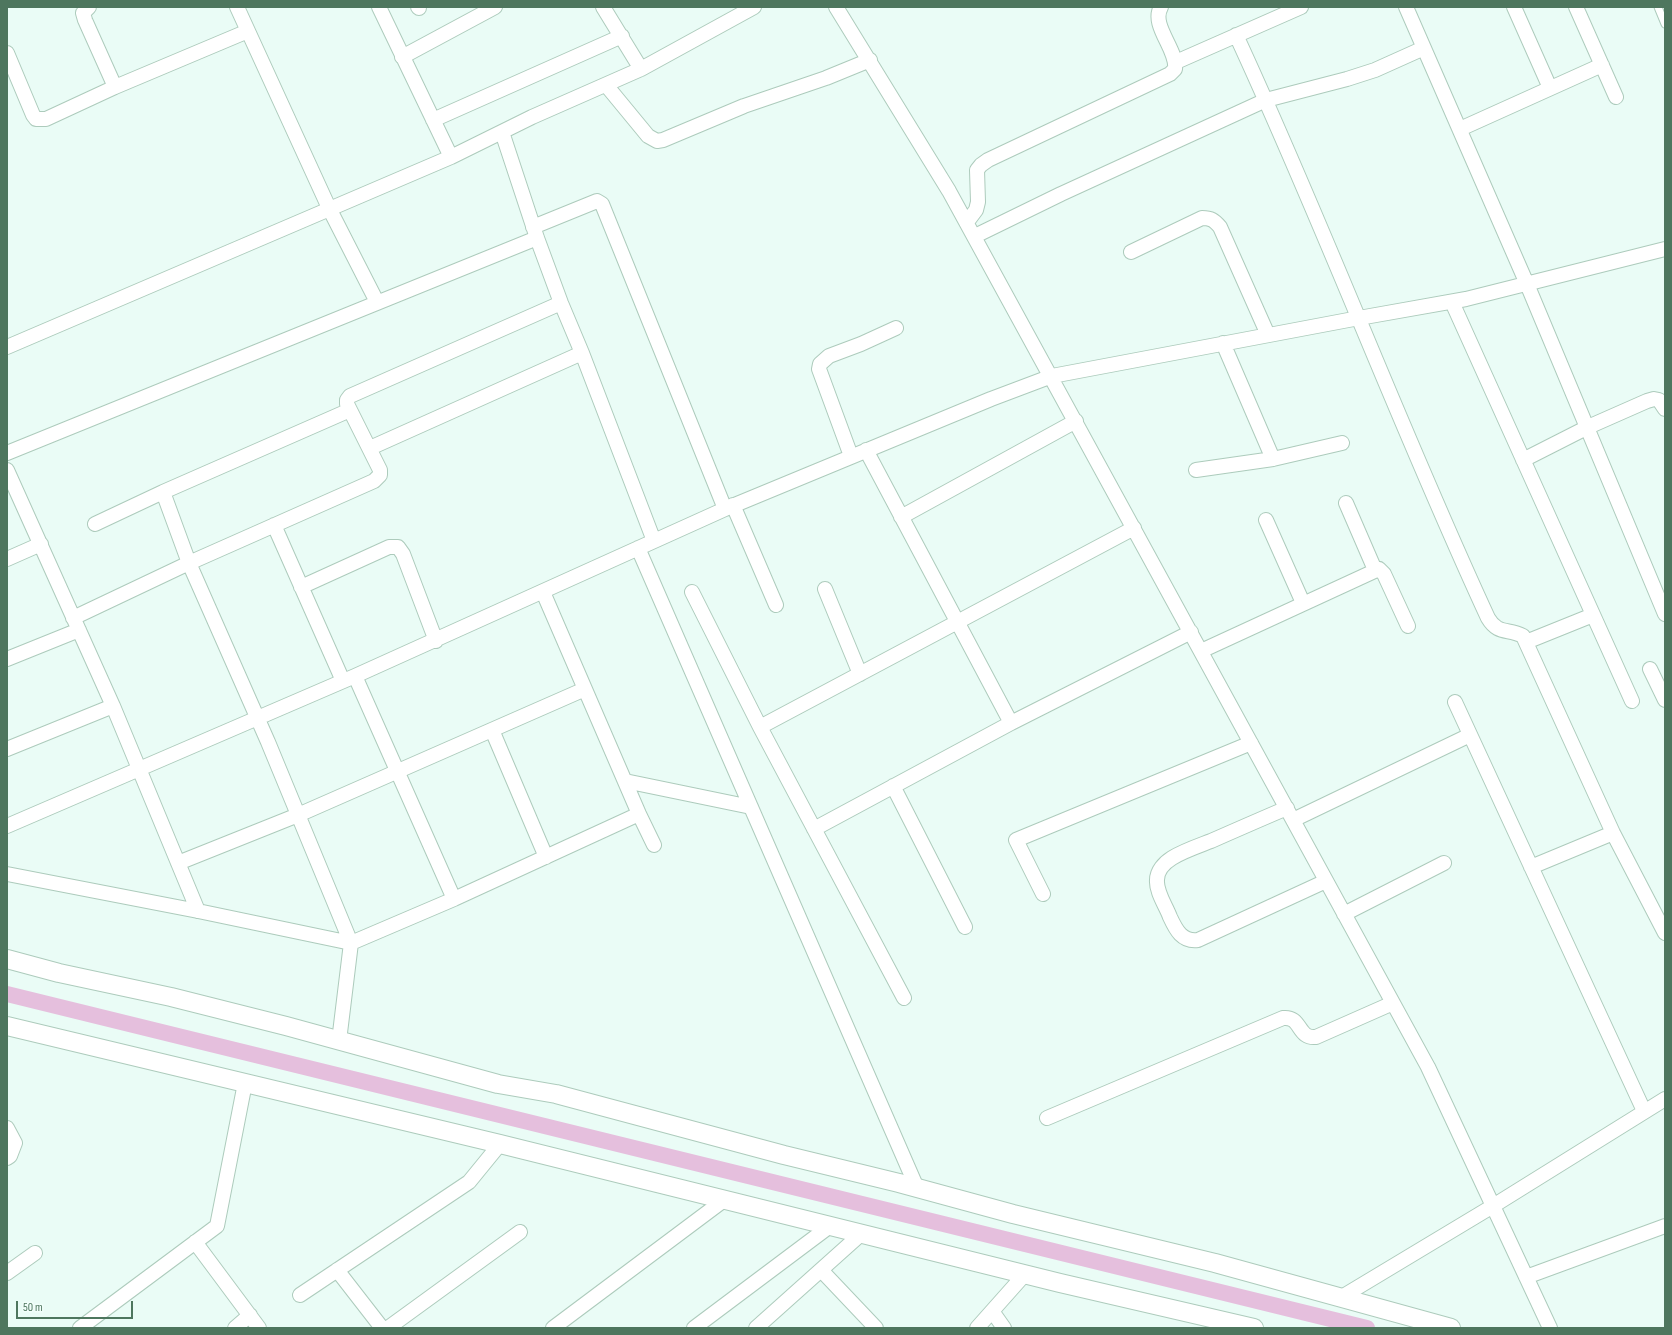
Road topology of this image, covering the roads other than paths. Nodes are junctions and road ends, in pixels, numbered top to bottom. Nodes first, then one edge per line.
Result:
1 (89, 7) edge
2 (237, 7) edge
3 (379, 7) edge
4 (495, 7) edge
5 (603, 7) edge
6 (754, 7) edge
7 (836, 7) edge
8 (1161, 7) edge
9 (1301, 7) edge
10 (1406, 7) edge
11 (1514, 7) edge
12 (1576, 7) edge
13 (1658, 7) edge
14 (1665, 24) edge
15 (248, 31) junction
16 (1236, 35) junction
17 (622, 36) junction
18 (1424, 48) junction
19 (7, 53) edge
20 (402, 57) junction
21 (870, 60) junction
22 (1176, 62) junction
23 (1602, 65) junction
24 (641, 69) junction
25 (13, 84) edge
26 (606, 85) junction
27 (115, 87) junction
28 (1550, 88) junction
29 (1616, 97) dead end
30 (1266, 100) junction
31 (433, 120) junction
32 (1460, 129) junction
33 (502, 132) junction
34 (451, 157) junction
35 (329, 208) junction
36 (967, 222) junction
37 (535, 233) junction
38 (975, 236) junction
39 (1665, 249) edge
40 (1131, 252) dead end
41 (1527, 284) junction
42 (377, 302) junction
43 (1452, 302) junction
44 (561, 303) junction
45 (1359, 318) junction
46 (896, 328) dead end
47 (1268, 335) junction
48 (1223, 343) junction
49 (7, 347) edge
50 (582, 353) junction
51 (1052, 376) junction
52 (1665, 409) edge
53 (350, 410) junction
54 (1076, 421) junction
55 (1588, 427) junction
56 (1342, 443) dead end
57 (370, 448) junction
58 (866, 450) junction
59 (7, 453) edge
60 (851, 456) junction
61 (1273, 459) junction
62 (1523, 460) junction
63 (7, 470) edge
64 (1196, 470) dead end
65 (163, 492) junction
66 (1346, 503) dead end
67 (729, 507) junction
68 (901, 517) junction
69 (1266, 520) dead end
70 (95, 524) dead end
71 (274, 525) junction
72 (1134, 528) junction
73 (654, 541) junction
74 (41, 544) junction
75 (638, 548) junction
76 (7, 558) edge
77 (189, 563) junction
78 (1375, 570) junction
79 (301, 587) junction
80 (825, 589) dead end
81 (543, 592) junction
82 (692, 592) dead end
83 (1303, 603) junction
84 (776, 605) dead end
85 (1665, 614) edge
86 (1593, 615) junction
87 (957, 622) junction
88 (76, 624) junction
89 (1408, 626) dead end
90 (1191, 632) junction
91 (436, 641) junction
92 (1526, 642) junction
93 (1201, 651) junction
94 (7, 659) edge
95 (1650, 669) dead end
96 (860, 674) junction
97 (349, 679) junction
98 (585, 689) junction
99 (1665, 700) edge
100 (1455, 702) dead end
101 (1632, 702) dead end
102 (113, 706) junction
103 (257, 718) junction
104 (1011, 722) junction
105 (760, 727) junction
106 (492, 730) junction
107 (1470, 735) junction
108 (1251, 743) junction
109 (7, 748) edge
110 (139, 769) junction
111 (397, 772) junction
112 (625, 781) junction
113 (893, 786) junction
114 (751, 807) junction
115 (639, 814) junction
116 (1290, 814) junction
117 (298, 815) junction
118 (7, 826) edge
119 (814, 829) junction
120 (1613, 833) junction
121 (654, 845) dead end
122 (546, 857) junction
123 (178, 863) junction
124 (1444, 863) dead end
125 (1531, 867) junction
126 (7, 874) edge
127 (1326, 881) junction
128 (1043, 894) dead end
129 (454, 899) junction
130 (198, 910) junction
131 (1344, 914) junction
132 (965, 927) dead end
133 (1665, 933) edge
134 (351, 943) junction
135 (7, 959) edge
136 (904, 998) dead end
137 (1393, 1003) junction
138 (7, 1026) edge
139 (339, 1041) junction
140 (245, 1083) junction
141 (1665, 1099) edge
142 (1644, 1112) junction
143 (1047, 1118) dead end
144 (7, 1128) edge
145 (500, 1144) junction
146 (7, 1158) edge
147 (917, 1188) junction
148 (724, 1200) junction
149 (1493, 1206) junction
150 (830, 1226) junction
151 (1665, 1226) edge
152 (520, 1232) dead end
153 (861, 1234) junction
154 (194, 1242) junction
155 (35, 1253) dead end
156 (337, 1270) junction
157 (821, 1270) junction
158 (7, 1273) edge
159 (1025, 1274) junction
160 (1526, 1277) junction
161 (300, 1295) dead end
162 (1340, 1298) junction
163 (992, 1311) junction
164 (250, 1315) junction
165 (758, 1327) edge
166 (80, 1328) edge
167 (235, 1328) edge
168 (259, 1328) edge
169 (382, 1328) edge
170 (388, 1328) edge
171 (553, 1328) edge
172 (694, 1328) edge
173 (876, 1328) edge
174 (977, 1328) edge
175 (1004, 1328) edge
176 (1254, 1328) edge
177 (1451, 1328) edge
178 (1550, 1328) edge

1 - 27 street
2 - 15 street
3 - 20 street
4 - 20 street
5 - 17 street
6 - 24 street
7 - 21 street
8 - 22 street
9 - 16 street
10 - 18 street
11 - 28 street
12 - 23 street
13 - 14 lane
15 - 27 street
15 - 35 street
16 - 22 street
16 - 30 street
17 - 24 street
17 - 31 street
18 - 30 street
18 - 32 street
19 - 25 street
20 - 31 street
21 - 26 street
21 - 36 street
22 - 36 street
23 - 28 street
23 - 29 street
24 - 26 street
25 - 27 street
26 - 33 street
28 - 32 street
30 - 38 street
30 - 45 street
31 - 34 street
32 - 41 street
33 - 34 street
33 - 37 street
34 - 35 street
35 - 42 street
35 - 49 street
36 - 38 street
37 - 42 street
37 - 44 street
37 - 67 street
38 - 51 street
39 - 41 street
40 - 47 street
41 - 43 street
41 - 55 street
42 - 59 street
43 - 45 street
43 - 62 street
44 - 50 street
44 - 53 street
45 - 47 street
45 - 92 street
46 - 60 street
47 - 48 street
48 - 51 street
48 - 61 street
50 - 57 street
50 - 73 street
51 - 54 street
51 - 58 street
52 - 55 street
53 - 57 street
53 - 65 street
54 - 68 street
54 - 72 street
55 - 62 street
55 - 85 street
56 - 61 street
57 - 71 street
58 - 60 street
58 - 68 street
60 - 67 street
61 - 64 street
62 - 86 street
63 - 74 street
65 - 70 street
65 - 77 street
66 - 78 street
67 - 73 street
67 - 84 street
68 - 87 street
69 - 83 street
71 - 77 street
71 - 79 street
72 - 87 street
72 - 90 street
73 - 75 street
74 - 76 street
74 - 88 street
75 - 81 street
75 - 114 street
77 - 88 street
77 - 103 street
78 - 83 street
78 - 89 street
79 - 91 street
79 - 97 street
80 - 96 street
81 - 91 street
81 - 98 street
82 - 105 street
83 - 93 street
86 - 92 street
86 - 101 street
87 - 96 street
87 - 104 street
88 - 94 street
88 - 102 street
90 - 93 street
90 - 104 street
91 - 97 street
92 - 120 street
93 - 108 street
95 - 99 street
96 - 105 street
97 - 103 street
97 - 111 street
98 - 106 street
98 - 112 street
100 - 107 street
102 - 109 street
102 - 110 street
103 - 110 street
103 - 117 street
104 - 113 street
105 - 119 street
106 - 111 street
106 - 122 street
107 - 116 street
107 - 125 street
108 - 116 street
108 - 128 street
110 - 118 street
110 - 123 street
111 - 117 street
111 - 129 street
112 - 114 street
112 - 115 street
113 - 119 street
113 - 132 street
114 - 147 street
115 - 121 street
115 - 122 street
116 - 127 street
116 - 127 street
117 - 123 street
117 - 134 street
119 - 136 street
120 - 125 street
120 - 133 street
122 - 129 street
123 - 130 street
124 - 131 street
125 - 142 street
126 - 130 street
127 - 131 street
129 - 134 street
130 - 134 street
131 - 137 street
134 - 139 street
135 - 139 street
137 - 143 street
137 - 149 street
138 - 140 street
139 - 147 street
140 - 145 street
140 - 154 street
141 - 142 street
142 - 149 street
144 - 146 street
145 - 148 street
145 - 156 street
147 - 162 street
148 - 150 street
148 - 171 street
149 - 160 street
149 - 162 street
150 - 153 street
150 - 172 street
151 - 160 street
152 - 170 street
153 - 157 street
153 - 159 street
154 - 164 street
154 - 166 street
155 - 158 street
156 - 161 street
156 - 169 street
157 - 165 street
157 - 173 street
159 - 163 street
159 - 176 street
160 - 178 street
162 - 177 street
163 - 174 street
163 - 175 street
164 - 167 street
164 - 168 street

